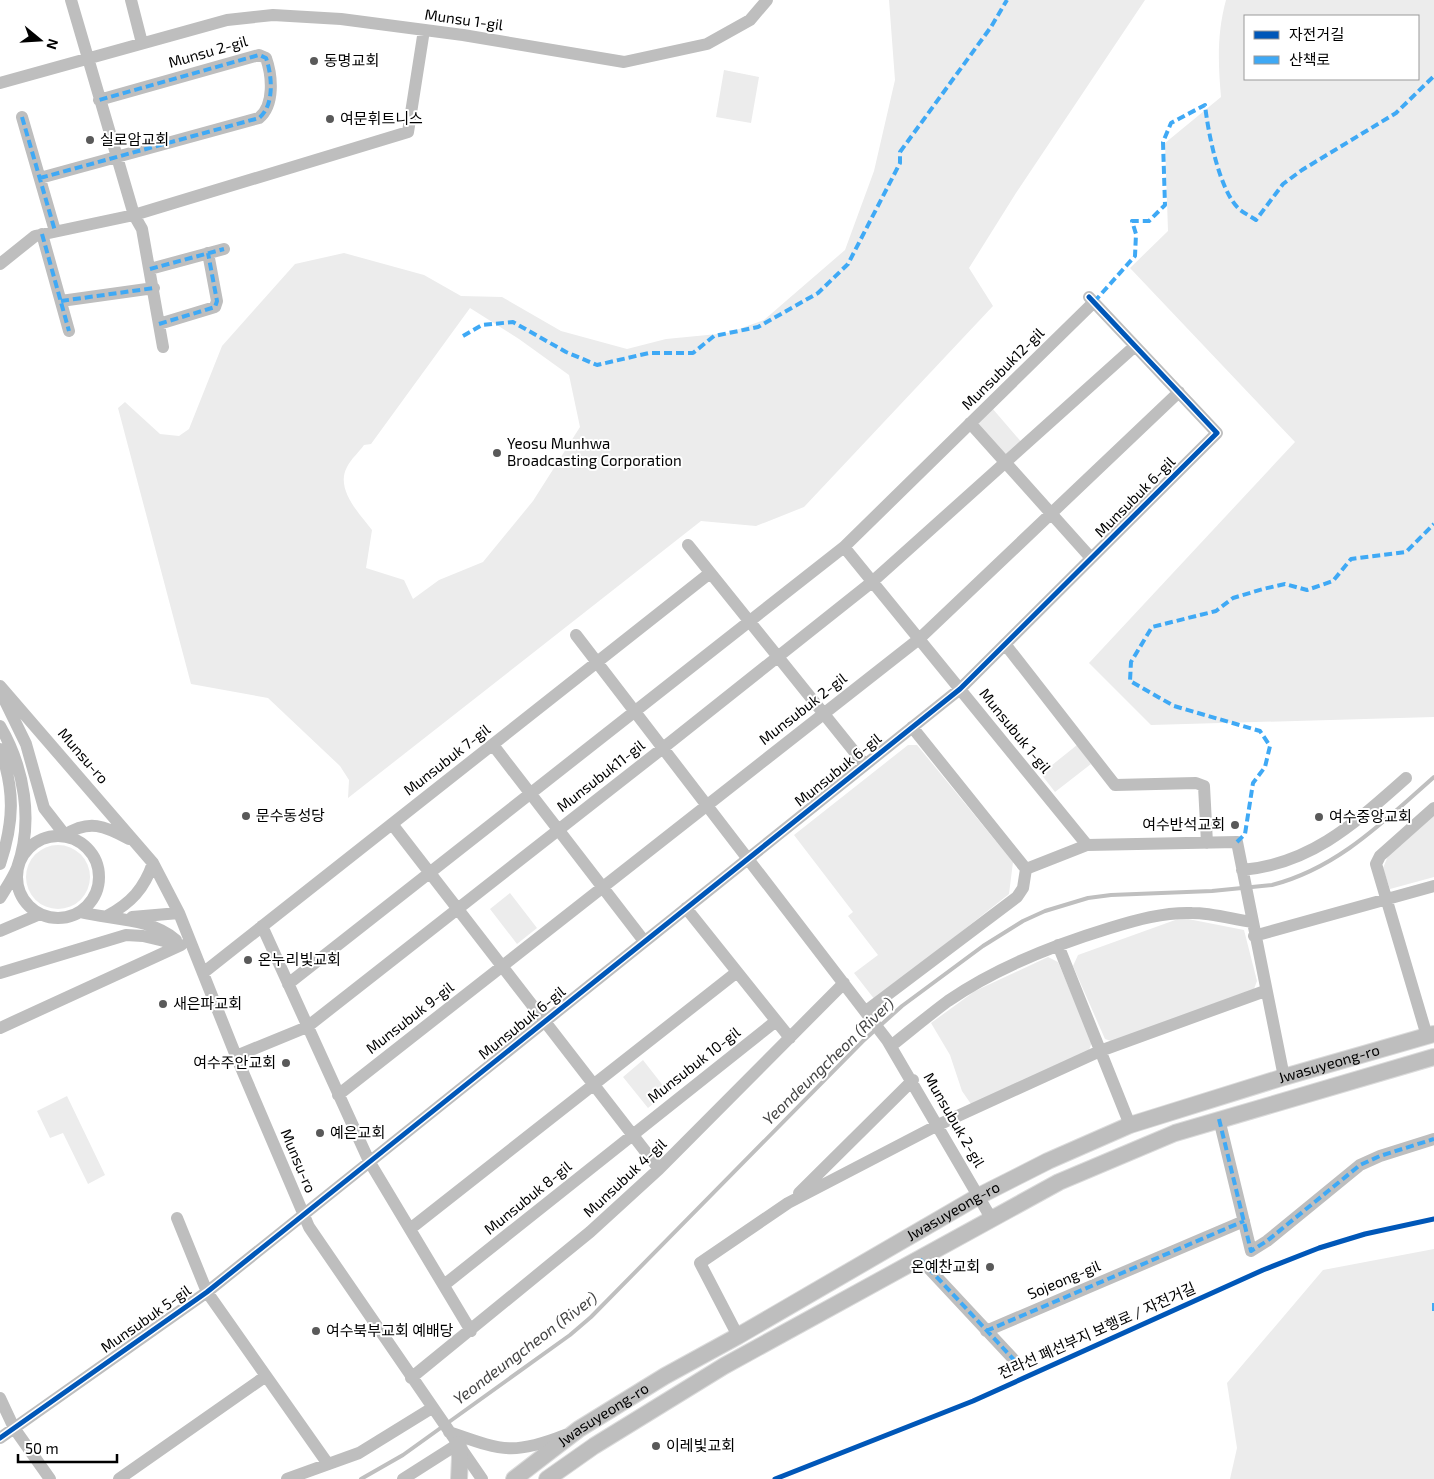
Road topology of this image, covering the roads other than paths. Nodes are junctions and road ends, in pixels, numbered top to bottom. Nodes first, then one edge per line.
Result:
1 (71, 0) edge
2 (131, 0) edge
3 (767, 0) edge
4 (424, 30) junction
5 (142, 43) junction
6 (86, 58) junction
7 (0, 83) edge
8 (99, 100) junction
9 (22, 117) dead end
10 (117, 157) junction
11 (40, 178) junction
12 (134, 215) junction
13 (48, 233) junction
14 (224, 248) dead end
15 (208, 253) junction
16 (0, 264) edge
17 (150, 269) junction
18 (154, 288) junction
19 (1092, 299) joint
20 (60, 301) junction
21 (159, 324) junction
22 (68, 331) dead end
23 (1136, 346) junction
24 (163, 347) dead end
25 (1179, 392) junction
26 (970, 423) junction
27 (1005, 462) junction
28 (1051, 513) junction
29 (688, 545) dead end
30 (844, 547) junction
31 (1091, 558) junction
32 (710, 573) junction
33 (872, 582) junction
34 (749, 621) junction
35 (576, 635) dead end
36 (919, 639) junction
37 (1005, 644) junction
38 (778, 657) junction
39 (597, 663) junction
40 (0, 686) edge
41 (960, 689) junction
42 (0, 690) edge
43 (635, 711) junction
44 (824, 714) junction
45 (0, 726) edge
46 (912, 727) junction
47 (492, 745) junction
48 (663, 748) junction
49 (0, 749) edge
50 (865, 764) junction
51 (1406, 778) dead end
52 (530, 794) junction
53 (707, 805) junction
54 (1434, 808) edge
55 (392, 824) junction
56 (558, 830) junction
57 (65, 835) junction
58 (1207, 843) junction
59 (1087, 845) junction
60 (138, 846) junction
61 (748, 858) junction
62 (153, 863) junction
63 (0, 864) edge
64 (17, 868) junction
65 (1026, 870) junction
66 (1242, 872) junction
67 (429, 873) junction
68 (1434, 886) edge
69 (603, 887) junction
70 (0, 898) edge
71 (1385, 899) junction
72 (686, 908) junction
73 (457, 909) junction
74 (80, 912) junction
75 (179, 913) junction
76 (40, 914) junction
77 (107, 916) junction
78 (124, 917) junction
79 (1252, 922) junction
80 (262, 926) junction
81 (0, 931) edge
82 (1254, 936) junction
83 (644, 941) junction
84 (181, 945) junction
85 (1058, 945) junction
86 (502, 967) junction
87 (737, 972) junction
88 (0, 973) edge
89 (203, 973) junction
90 (844, 983) junction
91 (288, 984) junction
92 (208, 988) junction
93 (1265, 991) junction
94 (866, 1011) junction
95 (776, 1021) junction
96 (544, 1022) junction
97 (307, 1027) junction
98 (0, 1028) edge
99 (1431, 1035) edge
100 (790, 1038) junction
101 (889, 1043) junction
102 (1100, 1051) junction
103 (236, 1056) junction
104 (1434, 1057) edge
105 (1284, 1077) junction
106 (913, 1080) junction
107 (592, 1084) junction
108 (338, 1095) junction
109 (1219, 1119) junction
110 (938, 1124) junction
111 (1130, 1125) junction
112 (631, 1136) junction
113 (1434, 1139) edge
114 (369, 1161) junction
115 (1048, 1161) junction
116 (659, 1169) junction
117 (1058, 1182) junction
118 (979, 1196) junction
119 (788, 1203) junction
120 (303, 1215) junction
121 (177, 1218) dead end
122 (991, 1218) junction
123 (1244, 1221) junction
124 (410, 1229) junction
125 (920, 1259) junction
126 (444, 1285) junction
127 (207, 1292) junction
128 (471, 1331) junction
129 (986, 1331) junction
130 (738, 1336) junction
131 (1017, 1363) dead end
132 (266, 1376) junction
133 (411, 1378) junction
134 (0, 1398) edge
135 (432, 1408) junction
136 (14, 1428) junction
137 (579, 1429) junction
138 (0, 1438) edge
139 (453, 1438) junction
140 (328, 1464) junction
141 (50, 1479) edge
142 (119, 1479) edge
143 (287, 1479) edge
144 (402, 1479) edge
145 (459, 1479) edge
146 (482, 1479) edge
147 (514, 1479) edge
148 (547, 1479) edge

1 - 6 street
2 - 5 street
3 - 4 street, Munsu 1-gil
4 - 5 street, Munsu 1-gil
4 - 12 street
5 - 6 street, Munsu 1-gil
6 - 7 street, Munsu 1-gil
6 - 8 street
8 - 10 street
8 - 10 street, Munsu 2-gil
9 - 11 street
10 - 11 street, Munsu 2-gil
10 - 12 street
11 - 13 street
12 - 13 street
12 - 17 street
13 - 16 street
13 - 20 street
14 - 15 street
15 - 17 street
15 - 21 street
17 - 18 street
18 - 20 street
18 - 21 street
19 - 23 street, Munsubuk 6-gil
19 - 26 street, Munsubuk12-gil
20 - 22 street
21 - 24 street
23 - 25 street, Munsubuk 6-gil
23 - 27 street
25 - 28 street
25 - 31 street, Munsubuk 6-gil
26 - 27 street, Munsubuk12-gil
26 - 30 street
27 - 28 street, Munsubuk12-gil
27 - 33 street
28 - 31 street, Munsubuk12-gil
28 - 36 street
29 - 32 street
30 - 33 street, Munsubuk 1-gil
30 - 34 street
31 - 37 street, Munsubuk 6-gil
32 - 34 street
32 - 39 street, Munsubuk 7-gil
33 - 36 street, Munsubuk 1-gil
33 - 38 street
34 - 38 street
34 - 43 street
35 - 39 street
36 - 41 street, Munsubuk 1-gil
36 - 44 street, Munsubuk 2-gil
37 - 41 street, Munsubuk 6-gil
37 - 58 street
38 - 44 street
38 - 48 street
39 - 43 street
39 - 47 street, Munsubuk 7-gil
40 - 60 street, Munsu-ro
41 - 46 street, Munsubuk 6-gil
41 - 59 street, Munsubuk 1-gil
42 - 57 street
43 - 48 street
43 - 52 street, Munsubuk11-gil
44 - 50 street
44 - 53 street, Munsubuk 2-gil
45 - 64 street
46 - 50 street, Munsubuk 6-gil
46 - 65 street
47 - 52 street, Munsubuk11-gil
47 - 55 street, Munsubuk 7-gil
48 - 53 street
48 - 56 street, Munsubuk11-gil
49 - 63 street
50 - 61 street, Munsubuk 6-gil
51 - 66 street
52 - 56 street, Munsubuk11-gil
52 - 67 street, Munsubuk11-gil
53 - 61 street
53 - 69 street
54 - 71 street
55 - 67 street
55 - 80 street, Munsubuk 7-gil
56 - 69 street, Munsubuk11-gil
56 - 73 street, Munsubuk11-gil
57 - 60 street
57 - 64 street
57 - 74 street
58 - 59 street
58 - 66 street
59 - 65 street
60 - 62 street, Munsu-ro
61 - 72 street, Munsubuk 6-gil
61 - 90 street
62 - 75 street, Munsu-ro
62 - 77 street
64 - 70 street
64 - 76 street
65 - 94 street
66 - 79 street
67 - 73 street
67 - 91 street
68 - 71 street
69 - 83 street, Munsubuk11-gil
69 - 86 street
71 - 82 street
71 - 99 street
72 - 83 street, Munsubuk 6-gil
72 - 87 street
73 - 86 street
73 - 97 street
74 - 76 street
74 - 77 street
75 - 78 street
75 - 89 street, Munsu-ro
76 - 81 street
77 - 78 street
78 - 84 street
79 - 82 street
79 - 85 street
80 - 89 street, Munsubuk 7-gil
80 - 91 street
82 - 93 street
83 - 96 street, Munsubuk 6-gil
84 - 88 street
84 - 92 street
84 - 98 street
85 - 101 street
85 - 102 street
86 - 96 street
86 - 108 street, Munsubuk 9-gil
87 - 95 street
87 - 107 street
89 - 92 street, Munsu-ro
90 - 94 street
90 - 100 street, Munsubuk 4-gil
91 - 97 street
92 - 103 street, Munsu-ro
93 - 102 street
93 - 105 street
94 - 101 street, Munsubuk 2-gil
95 - 100 street
95 - 112 street, Munsubuk 10-gil
96 - 107 street
96 - 114 street, Munsubuk 6-gil
97 - 103 street
97 - 108 street
99 - 105 main road, Jwasuyeong-ro
100 - 116 street, Munsubuk 4-gil
101 - 106 street, Munsubuk 2-gil
102 - 110 street
102 - 111 street
103 - 120 street, Munsu-ro
104 - 109 main road, Jwasuyeong-ro
105 - 111 main road, Jwasuyeong-ro
106 - 110 street, Munsubuk 2-gil
106 - 119 street
107 - 112 street
107 - 124 street
108 - 114 street
109 - 117 main road, Jwasuyeong-ro
109 - 123 street
110 - 118 street, Munsubuk 2-gil
110 - 119 street
111 - 115 main road, Jwasuyeong-ro
112 - 116 street
112 - 126 street, Munsubuk 8-gil
113 - 123 street
114 - 120 street, Munsubuk 6-gil
114 - 124 street
115 - 117 main road
115 - 118 main road, Jwasuyeong-ro
116 - 128 street, Munsubuk 4-gil
117 - 122 main road, Jwasuyeong-ro
118 - 122 street, Munsubuk 2-gil
118 - 130 main road, Jwasuyeong-ro
119 - 130 street
120 - 127 street, Munsubuk 5-gil
120 - 133 street, Munsu-ro
121 - 127 street
122 - 125 main road, Jwasuyeong-ro
123 - 129 street, Sojeong-gil
124 - 126 street
125 - 129 street
125 - 148 main road, Jwasuyeong-ro
126 - 128 street
127 - 132 street, Munsubuk 5-gil
127 - 136 street, Munsubuk 5-gil
128 - 133 street, Munsubuk 4-gil
129 - 131 street
130 - 137 main road, Jwasuyeong-ro
132 - 140 street, Munsubuk 5-gil
132 - 142 street
133 - 135 street, Munsu-ro
134 - 136 street
135 - 139 street, Munsu-ro
135 - 140 street
136 - 138 street, Munsubuk 5-gil
136 - 141 street
137 - 139 street
137 - 147 main road, Jwasuyeong-ro
139 - 144 street
139 - 145 main road
139 - 146 street
140 - 143 street

